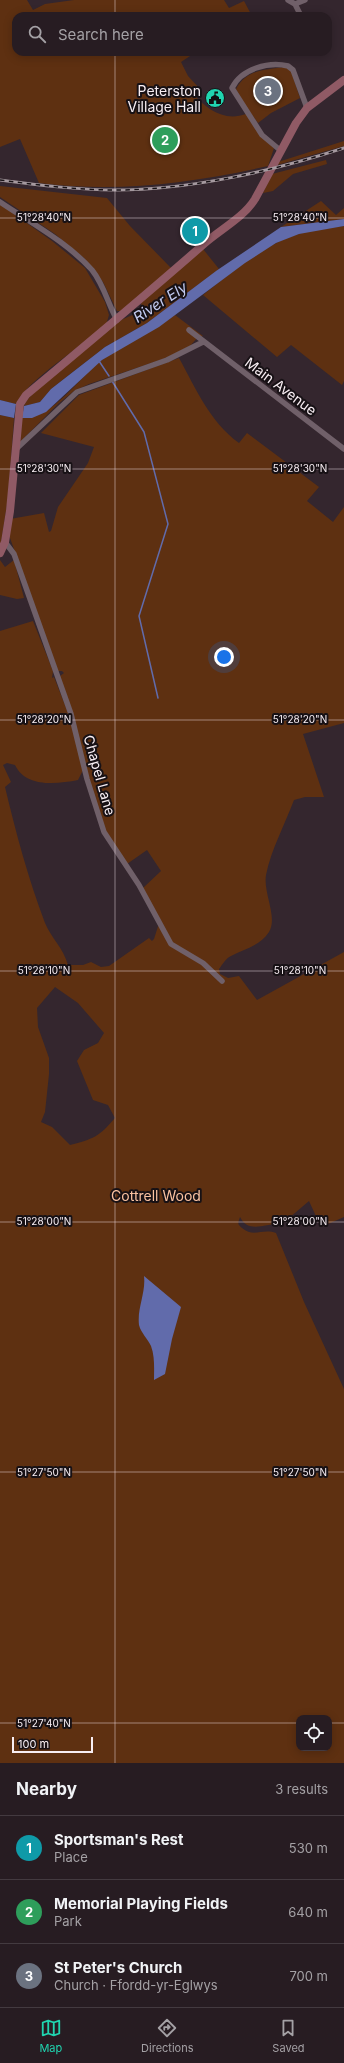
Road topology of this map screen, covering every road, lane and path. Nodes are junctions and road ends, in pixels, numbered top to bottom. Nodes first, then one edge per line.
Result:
1 (288, 0) edge
2 (306, 0) edge
3 (295, 4) junction
4 (299, 12) edge
5 (344, 80) edge
6 (307, 108) junction
7 (280, 150) junction
8 (0, 202) edge
9 (117, 320) junction
10 (189, 330) dead end
11 (203, 342) junction
12 (344, 449) edge
13 (15, 450) junction
14 (5, 542) junction
15 (0, 553) edge
16 (222, 981) dead end

1 - 3 street
2 - 3 street
3 - 4 street
5 - 6 street
6 - 7 street
6 - 7 street
7 - 9 street
8 - 9 street
9 - 13 street
10 - 11 street, Main Avenue
11 - 12 street, Main Avenue
11 - 13 street
13 - 14 street
14 - 15 street
14 - 16 street, Chapel Lane

